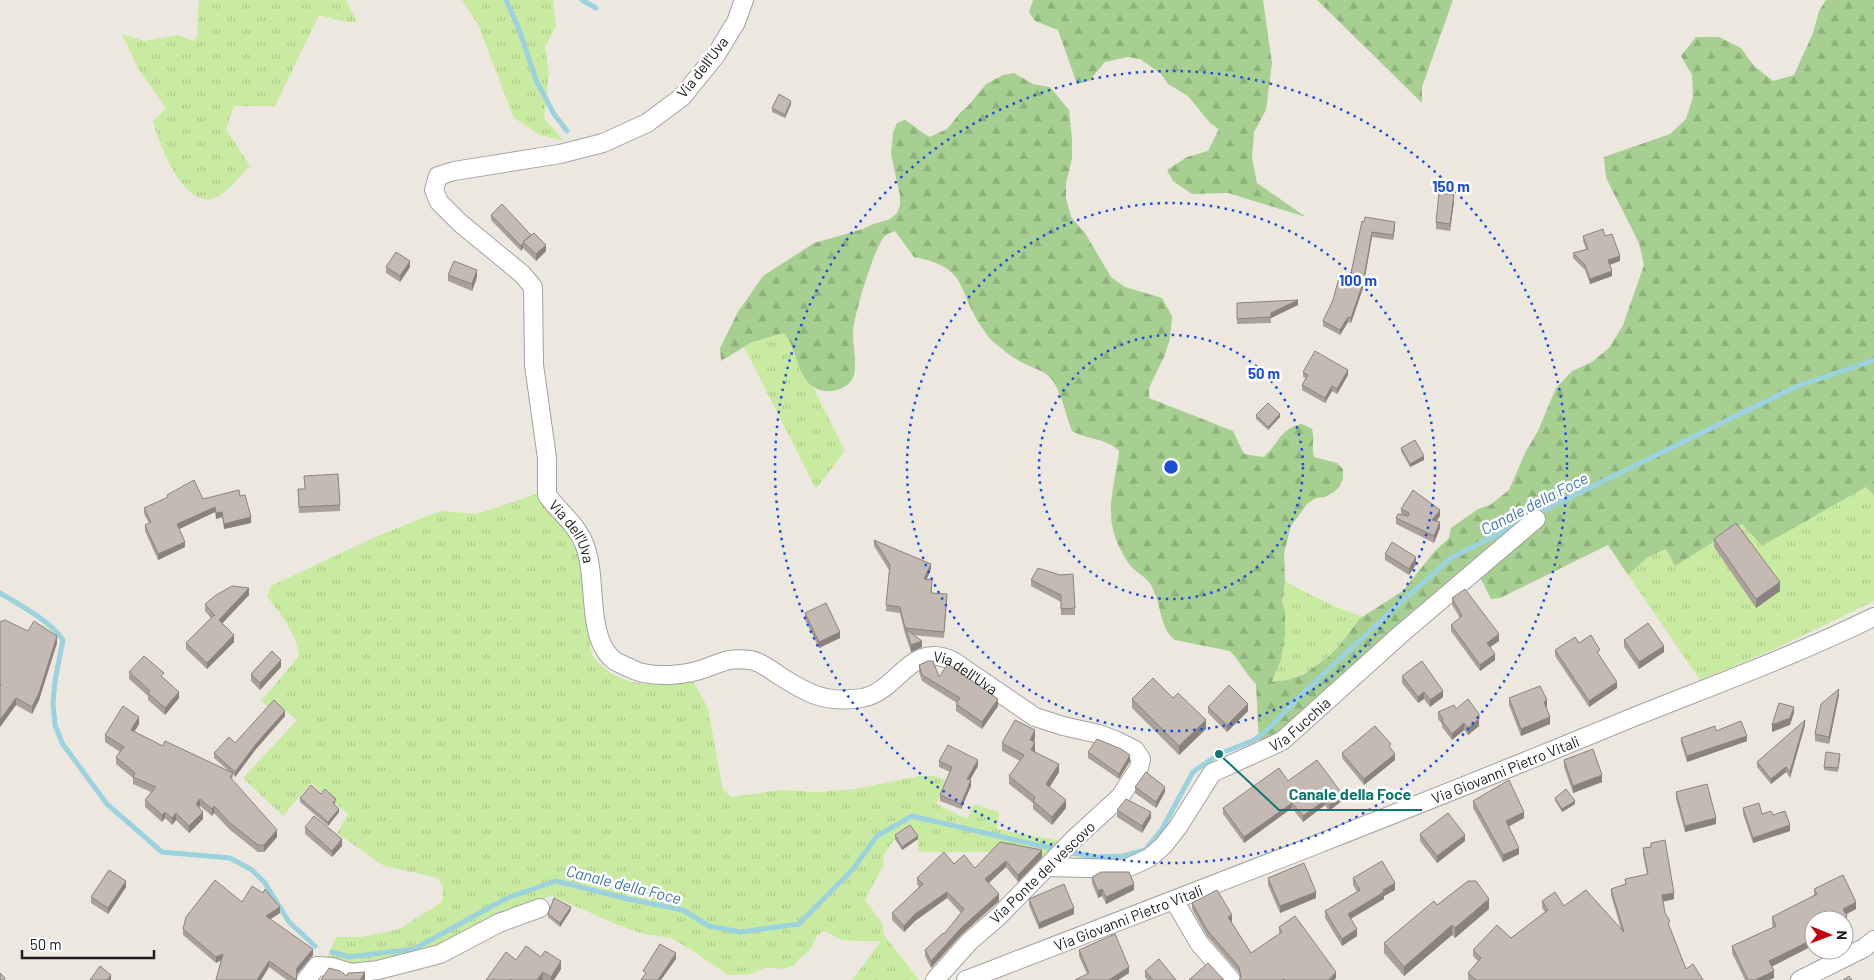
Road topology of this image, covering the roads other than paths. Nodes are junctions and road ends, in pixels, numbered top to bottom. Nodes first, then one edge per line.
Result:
1 (744, 0) edge
2 (1536, 519) dead end
3 (1874, 617) edge
4 (1141, 759) joint
5 (1049, 865) junction
6 (1174, 900) junction
7 (540, 908) dead end
8 (1874, 940) edge
9 (306, 980) edge
10 (935, 980) edge
11 (966, 980) edge
12 (1231, 980) edge
13 (1800, 980) edge

1 - 4 street, Via dell'Uva
2 - 5 street, Via Fucchia
3 - 6 street, Via Giovanni Pietro Vitali
4 - 5 street, Via Ponte del vescovo
5 - 10 street, Via Ponte del vescovo
6 - 11 street, Via Giovanni Pietro Vitali
6 - 12 street
7 - 9 street
8 - 13 street

